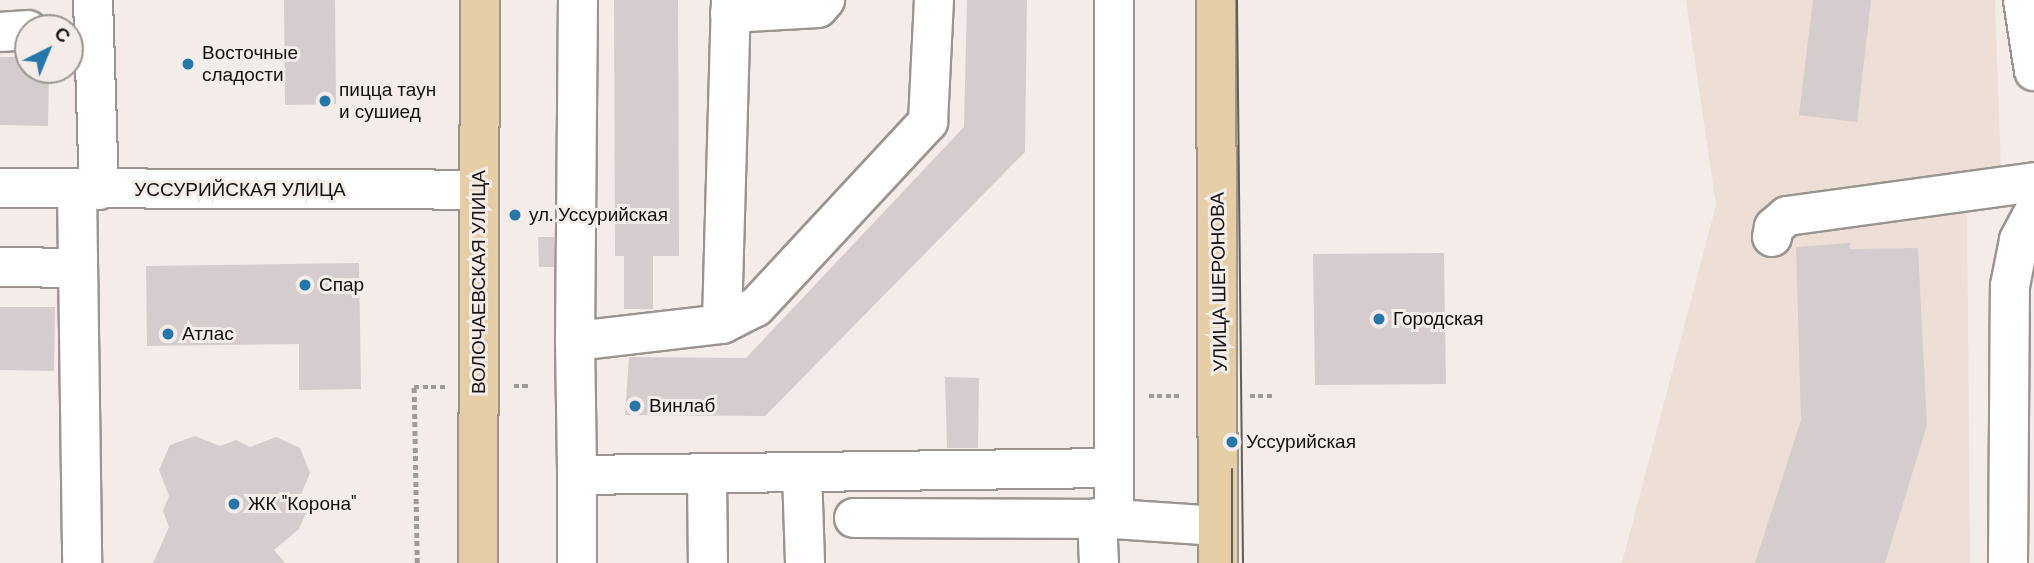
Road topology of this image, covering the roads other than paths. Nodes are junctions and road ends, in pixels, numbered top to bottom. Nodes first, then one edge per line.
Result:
1 (480, 0) edge
2 (578, 0) edge
3 (825, 0) edge
4 (934, 0) edge
5 (1114, 0) edge
6 (1216, 0) edge
7 (2023, 0) edge
8 (730, 6) edge
9 (86, 18) edge
10 (2034, 71) edge
11 (2034, 182) edge
12 (0, 188) edge
13 (88, 190) junction
14 (480, 190) junction
15 (2034, 212) edge
16 (1772, 237) dead end
17 (0, 267) edge
18 (78, 268) junction
19 (722, 324) junction
20 (575, 341) junction
21 (1111, 468) junction
22 (803, 472) junction
23 (707, 474) junction
24 (576, 475) junction
25 (854, 518) dead end
26 (1105, 518) junction
27 (1218, 545) edge
28 (82, 563) edge
29 (478, 563) edge
30 (577, 563) edge
31 (708, 563) edge
32 (805, 563) edge
33 (1099, 563) edge
34 (2008, 563) edge

1 - 14 main road, ВОЛОЧАЕВСКАЯ УЛИЦА
2 - 20 street
3 - 8 street
4 - 19 street
5 - 21 street
6 - 27 main road, УЛИЦА ШЕРОНОВА
7 - 10 street
8 - 19 street
9 - 13 street
11 - 16 street
12 - 13 street, УССУРИЙСКАЯ УЛИЦА
13 - 14 street, УССУРИЙСКАЯ УЛИЦА
13 - 18 street
14 - 29 main road, ВОЛОЧАЕВСКАЯ УЛИЦА
15 - 34 street
17 - 18 street
18 - 28 street
19 - 20 street
20 - 24 street
21 - 22 street
21 - 26 street
22 - 23 street
22 - 32 street
23 - 24 street
23 - 31 street
24 - 30 street
25 - 26 street
26 - 27 street
26 - 33 street

